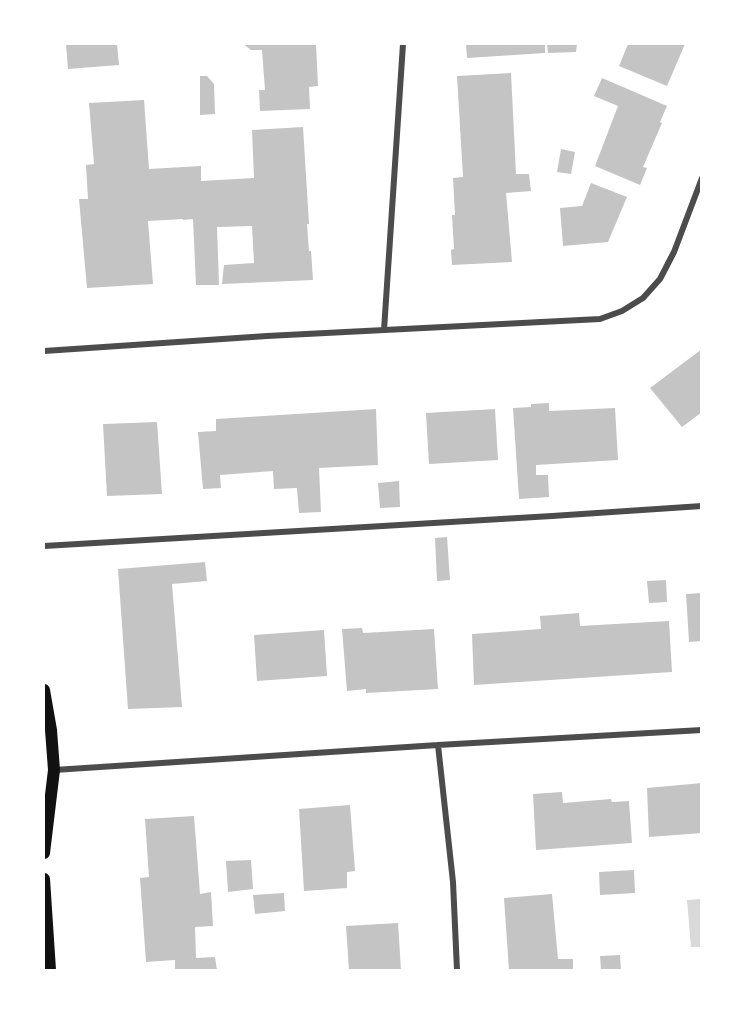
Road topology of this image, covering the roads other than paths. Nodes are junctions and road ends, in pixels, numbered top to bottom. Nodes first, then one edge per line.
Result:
1 (403, 44) edge
2 (702, 178) edge
3 (384, 330) junction
4 (44, 351) edge
5 (702, 506) edge
6 (44, 546) edge
7 (44, 690) edge
8 (702, 730) edge
9 (438, 745) junction
10 (54, 770) junction
11 (44, 853) edge
12 (44, 879) edge
13 (50, 970) edge
14 (457, 970) edge

1 - 3 street
2 - 3 street
3 - 4 street
5 - 6 street
7 - 10 main road
8 - 9 street
9 - 10 street
9 - 14 street
10 - 11 main road
12 - 13 main road

